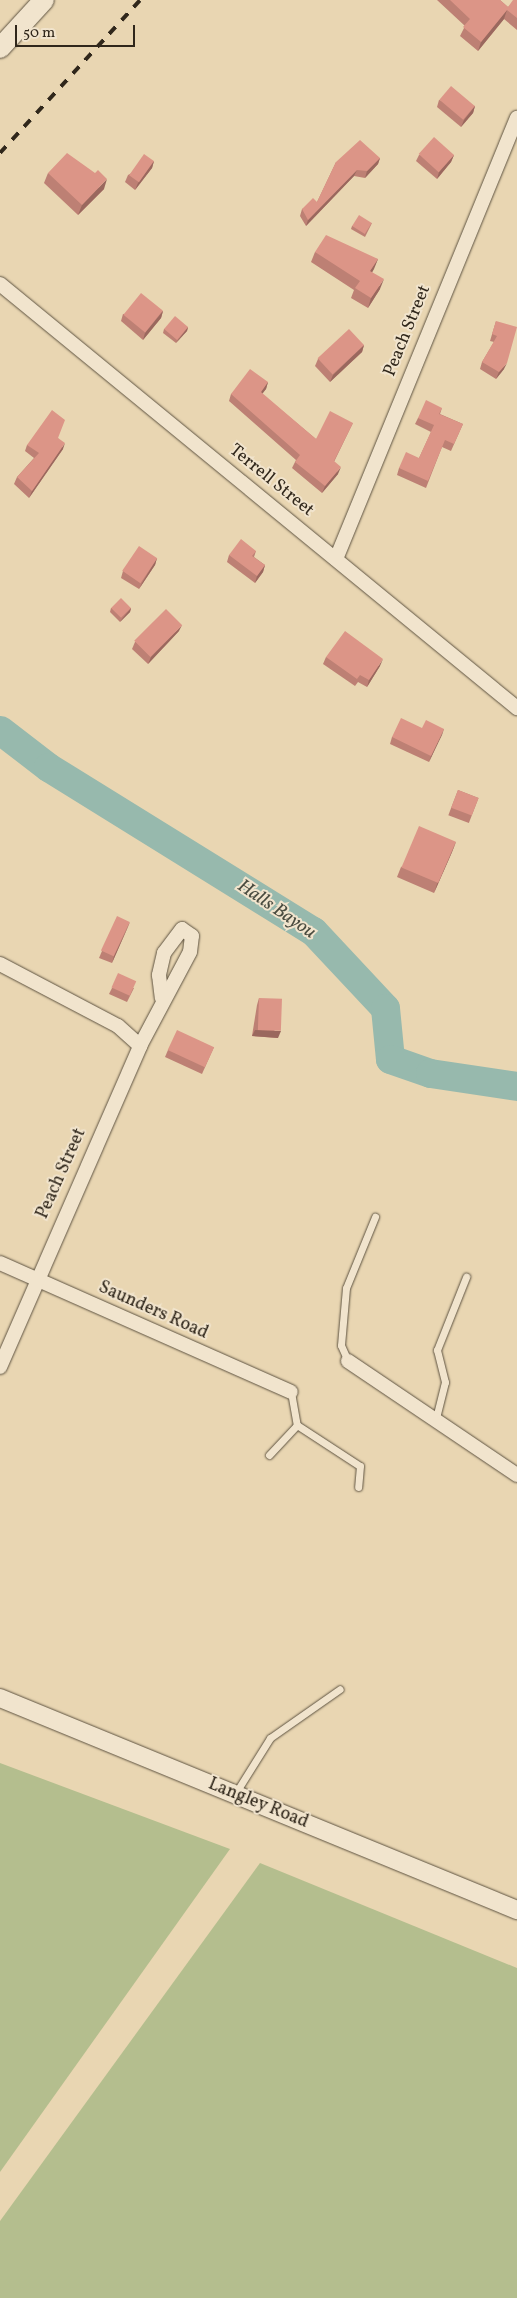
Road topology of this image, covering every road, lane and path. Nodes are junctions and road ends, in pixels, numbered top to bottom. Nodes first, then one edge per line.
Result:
1 (44, 0) edge
2 (0, 48) edge
3 (517, 118) edge
4 (0, 284) edge
5 (336, 559) junction
6 (517, 708) edge
7 (0, 964) edge
8 (162, 998) dead end
9 (140, 1046) junction
10 (375, 1217) dead end
11 (0, 1263) edge
12 (466, 1277) dead end
13 (36, 1278) junction
14 (348, 1361) joint
15 (0, 1367) edge
16 (292, 1392) joint
17 (436, 1418) junction
18 (297, 1425) junction
19 (268, 1455) dead end
20 (517, 1475) edge
21 (358, 1488) dead end
22 (340, 1690) dead end
23 (0, 1698) edge
24 (235, 1794) junction
25 (517, 1910) edge

1 - 2 main road
3 - 5 street, Peach Street
4 - 5 street, Terrell Street
5 - 6 street, Terrell Street
7 - 9 street
8 - 9 street, Peach Street
9 - 13 street, Peach Street
10 - 14 lane
11 - 13 street, Saunders Road
12 - 17 lane
13 - 15 street, Peach Street
13 - 16 street, Saunders Road
14 - 17 street
16 - 18 lane
17 - 20 street
18 - 19 lane
18 - 21 lane
22 - 24 lane
23 - 24 street, Langley Road
24 - 25 street, Langley Road

